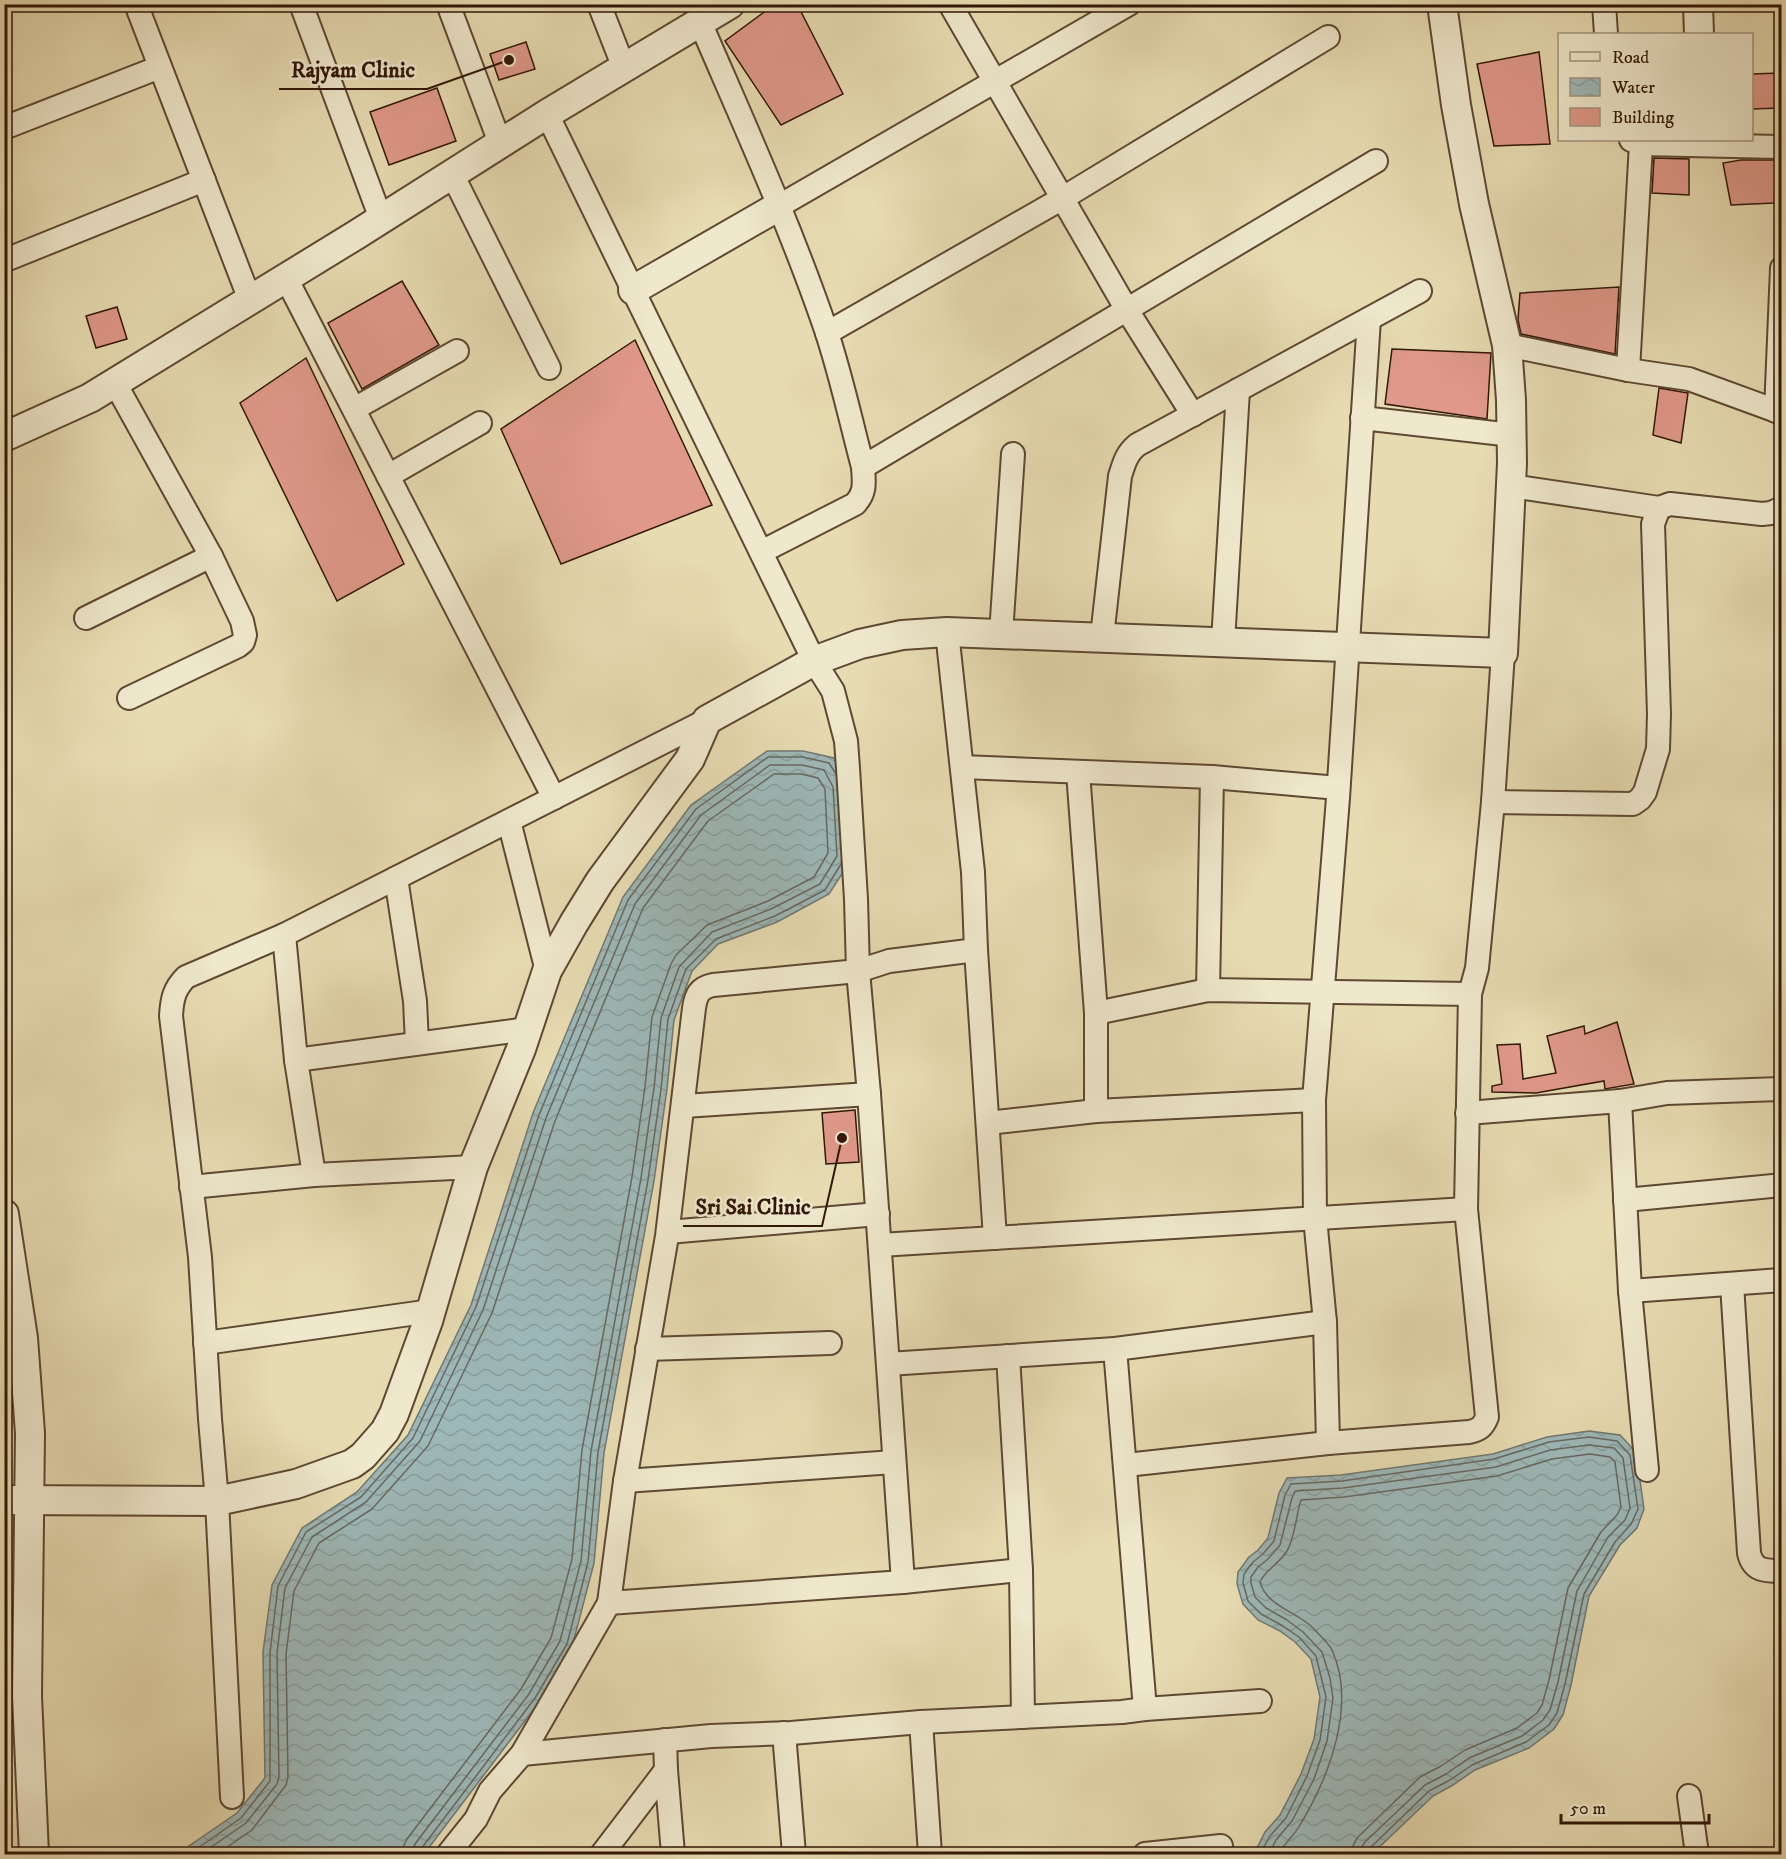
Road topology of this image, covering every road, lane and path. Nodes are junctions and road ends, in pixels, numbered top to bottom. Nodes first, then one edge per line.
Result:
1 (136, 4) edge
2 (301, 4) edge
3 (448, 4) edge
4 (599, 4) edge
5 (730, 4) edge
6 (950, 4) edge
7 (1129, 4) edge
8 (1442, 4) edge
9 (1604, 4) edge
10 (1698, 4) edge
11 (700, 22) junction
12 (1606, 33) edge
13 (1699, 33) edge
14 (1328, 37) dead end
15 (160, 67) junction
16 (624, 68) junction
17 (997, 82) junction
18 (547, 114) junction
19 (4, 128) edge
20 (1636, 142) edge
21 (500, 143) junction
22 (1782, 147) edge
23 (1376, 161) dead end
24 (452, 174) junction
25 (204, 180) junction
26 (1063, 198) junction
27 (779, 206) junction
28 (381, 219) junction
29 (8, 259) dead end
30 (1782, 268) edge
31 (286, 278) junction
32 (633, 290) junction
33 (1420, 291) dead end
34 (250, 300) junction
35 (1127, 310) junction
36 (1369, 319) junction
37 (827, 333) junction
38 (1507, 345) junction
39 (457, 351) dead end
40 (549, 368) dead end
41 (1628, 370) junction
42 (115, 383) junction
43 (1238, 390) junction
44 (354, 409) junction
45 (1779, 412) edge
46 (1193, 415) junction
47 (1362, 418) junction
48 (480, 423) dead end
49 (1512, 435) junction
50 (4, 437) edge
51 (1013, 454) dead end
52 (863, 467) junction
53 (388, 476) junction
54 (1511, 486) junction
55 (1659, 508) junction
56 (1780, 512) edge
57 (761, 552) junction
58 (211, 556) junction
59 (86, 618) dead end
60 (947, 632) junction
61 (1001, 634) junction
62 (1102, 637) junction
63 (1223, 642) junction
64 (1348, 646) junction
65 (1503, 653) junction
66 (814, 661) junction
67 (129, 698) dead end
68 (707, 720) junction
69 (962, 767) junction
70 (1078, 772) junction
71 (1212, 777) junction
72 (1338, 788) junction
73 (554, 798) junction
74 (1493, 802) junction
75 (508, 821) junction
76 (396, 878) junction
77 (284, 935) junction
78 (976, 950) junction
79 (547, 971) junction
80 (858, 971) junction
81 (1208, 990) junction
82 (1321, 993) junction
83 (1470, 993) junction
84 (1096, 1013) junction
85 (528, 1029) junction
86 (417, 1043) junction
87 (296, 1060) junction
88 (1782, 1089) edge
89 (869, 1094) junction
90 (1314, 1100) junction
91 (1620, 1101) junction
92 (684, 1106) junction
93 (1096, 1111) junction
94 (1467, 1113) junction
95 (988, 1123) junction
96 (473, 1167) junction
97 (314, 1175) junction
98 (1782, 1185) edge
99 (191, 1187) junction
100 (1625, 1200) junction
101 (1466, 1209) junction
102 (4, 1214) edge
103 (878, 1214) junction
104 (1315, 1218) junction
105 (668, 1232) junction
106 (995, 1238) junction
107 (880, 1245) junction
108 (1782, 1280) edge
109 (1732, 1284) junction
110 (1630, 1291) junction
111 (431, 1311) junction
112 (1325, 1322) junction
113 (205, 1343) junction
114 (830, 1343) dead end
115 (647, 1349) junction
116 (1115, 1349) junction
117 (1008, 1356) junction
118 (888, 1364) junction
119 (1328, 1443) junction
120 (894, 1462) junction
121 (1126, 1465) junction
122 (1647, 1470) dead end
123 (625, 1481) junction
124 (16, 1499) edge
125 (217, 1501) junction
126 (1021, 1570) junction
127 (1782, 1571) edge
128 (903, 1582) junction
129 (609, 1603) junction
130 (1260, 1701) dead end
131 (1145, 1709) junction
132 (1023, 1717) junction
133 (921, 1722) junction
134 (784, 1733) junction
135 (665, 1740) junction
136 (522, 1754) junction
137 (666, 1770) junction
138 (1689, 1796) dead end
139 (232, 1797) dead end
140 (1221, 1846) dead end
141 (34, 1854) edge
142 (448, 1854) edge
143 (602, 1854) edge
144 (673, 1854) edge
145 (794, 1854) edge
146 (930, 1854) edge
147 (1145, 1854) edge
148 (1697, 1854) edge

1 - 15 street
2 - 28 street
3 - 21 street
4 - 16 street
5 - 11 street
6 - 17 street
7 - 17 street
8 - 38 street
9 - 12 street
10 - 13 street
11 - 16 street
11 - 27 street
14 - 26 street
15 - 19 street
15 - 25 street
16 - 18 street
17 - 26 street
17 - 27 street
18 - 21 street
18 - 32 street
20 - 22 street
20 - 41 street
21 - 24 street
23 - 35 street
24 - 28 street
24 - 40 street
25 - 29 street
25 - 34 street
26 - 35 street
26 - 37 street
27 - 32 street
27 - 37 street
28 - 31 street
30 - 45 street
31 - 34 street
31 - 44 street
32 - 57 street
33 - 36 street
34 - 42 street
35 - 46 street
35 - 52 street
36 - 43 street
36 - 47 street
37 - 52 street
38 - 41 street
38 - 49 street
39 - 44 street
41 - 45 street
42 - 50 street
42 - 58 street
43 - 46 street
43 - 63 street
44 - 53 street
46 - 62 street
47 - 49 street
47 - 64 street
48 - 53 street
49 - 54 street
51 - 61 street
52 - 57 street
53 - 73 street
54 - 55 street
54 - 65 street
55 - 56 street
55 - 74 street
57 - 66 street
58 - 59 street
58 - 67 street
60 - 61 street
60 - 66 street
60 - 69 street
61 - 62 street
62 - 63 street
63 - 64 street
64 - 65 street
64 - 72 street
65 - 74 street
66 - 68 street
66 - 80 street
68 - 73 street
68 - 79 street
69 - 70 street
69 - 78 street
70 - 71 street
70 - 84 street
71 - 72 street
71 - 81 street
72 - 82 street
73 - 75 street
74 - 83 street
75 - 76 street
75 - 79 street
76 - 77 street
76 - 86 street
77 - 87 street
77 - 99 street
78 - 80 street
78 - 95 street
79 - 85 street
80 - 89 street
80 - 92 street
81 - 82 street
81 - 84 street
82 - 83 street
82 - 90 street
83 - 94 street
84 - 93 street
85 - 86 street
85 - 96 street
86 - 87 street
87 - 97 street
88 - 91 street
89 - 92 street
89 - 103 street
90 - 93 street
90 - 104 street
91 - 94 street
91 - 100 street
92 - 105 street
93 - 95 street
94 - 101 street
95 - 106 street
96 - 97 street
96 - 111 street
97 - 99 street
98 - 100 street
99 - 113 street
100 - 110 street
101 - 104 street
101 - 119 street
102 - 124 street
103 - 105 street
103 - 107 street
104 - 106 street
104 - 112 street
105 - 115 street
106 - 107 street
107 - 118 street
108 - 109 street
109 - 110 street
109 - 127 street
110 - 122 street
111 - 113 street
111 - 125 street
112 - 116 street
112 - 119 street
113 - 125 street
114 - 115 street
115 - 123 street
116 - 117 street
116 - 121 street
117 - 118 street
117 - 126 street
118 - 120 street
119 - 121 street
120 - 123 street
120 - 128 street
121 - 131 street
123 - 129 street
124 - 125 street
124 - 141 street
125 - 139 street
126 - 128 street
126 - 132 street
128 - 129 street
129 - 136 street
130 - 131 street
131 - 132 street
132 - 133 street
133 - 134 street
133 - 146 street
134 - 135 street
134 - 145 street
135 - 136 street
135 - 137 street
136 - 142 street
137 - 143 street
137 - 144 street
138 - 148 street
140 - 147 street

